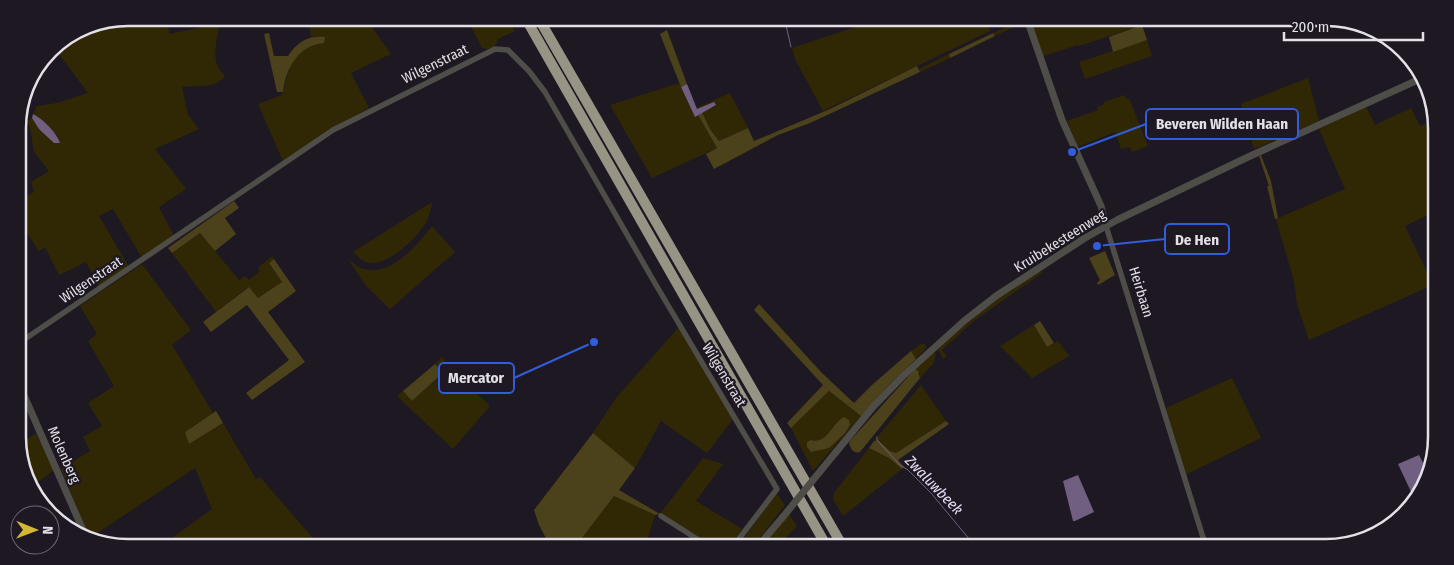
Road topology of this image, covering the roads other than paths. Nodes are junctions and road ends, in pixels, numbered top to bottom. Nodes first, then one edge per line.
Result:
1 (530, 26) edge
2 (542, 26) edge
3 (1029, 26) edge
4 (1416, 81) edge
5 (1106, 226) junction
6 (26, 338) edge
7 (26, 400) edge
8 (661, 516) dead end
9 (82, 527) edge
10 (696, 539) edge
11 (739, 539) edge
12 (764, 539) edge
13 (823, 539) edge
14 (839, 539) edge
15 (1204, 539) edge

1 - 13 highway
2 - 14 highway
3 - 5 street, Heirbaan
4 - 5 street, Kruibekesteenweg
5 - 12 street, Kruibekesteenweg, bridge
5 - 15 street, Heirbaan
6 - 11 street, Wilgenstraat
7 - 9 street, Molenberg
8 - 10 street

